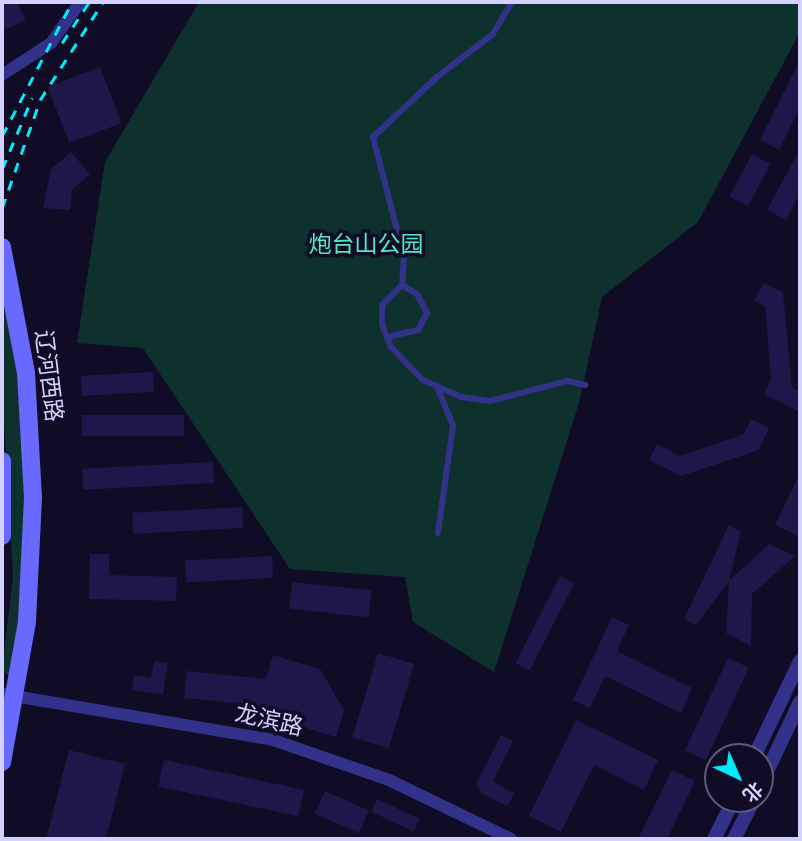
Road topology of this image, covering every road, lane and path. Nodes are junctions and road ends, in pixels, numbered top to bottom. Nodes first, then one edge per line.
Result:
1 (80, 2) edge
2 (512, 2) edge
3 (2, 75) edge
4 (2, 247) edge
5 (402, 285) junction
6 (387, 337) junction
7 (586, 385) dead end
8 (437, 386) junction
9 (2, 461) edge
10 (438, 533) dead end
11 (2, 536) edge
12 (800, 661) edge
13 (9, 695) edge
14 (800, 702) edge
15 (761, 743) edge
16 (774, 757) edge
17 (2, 762) edge
18 (727, 813) edge
19 (747, 813) edge
20 (511, 839) edge
21 (714, 839) edge
22 (734, 839) edge

1 - 3 street
2 - 5 lane
4 - 13 main road, 辽河西路
5 - 6 lane
5 - 6 lane
6 - 8 lane
7 - 8 lane
8 - 10 lane
9 - 11 main road
12 - 15 street
13 - 17 main road, 辽河西路
13 - 20 street, 龙滨路
14 - 16 street
18 - 21 street
19 - 22 street

